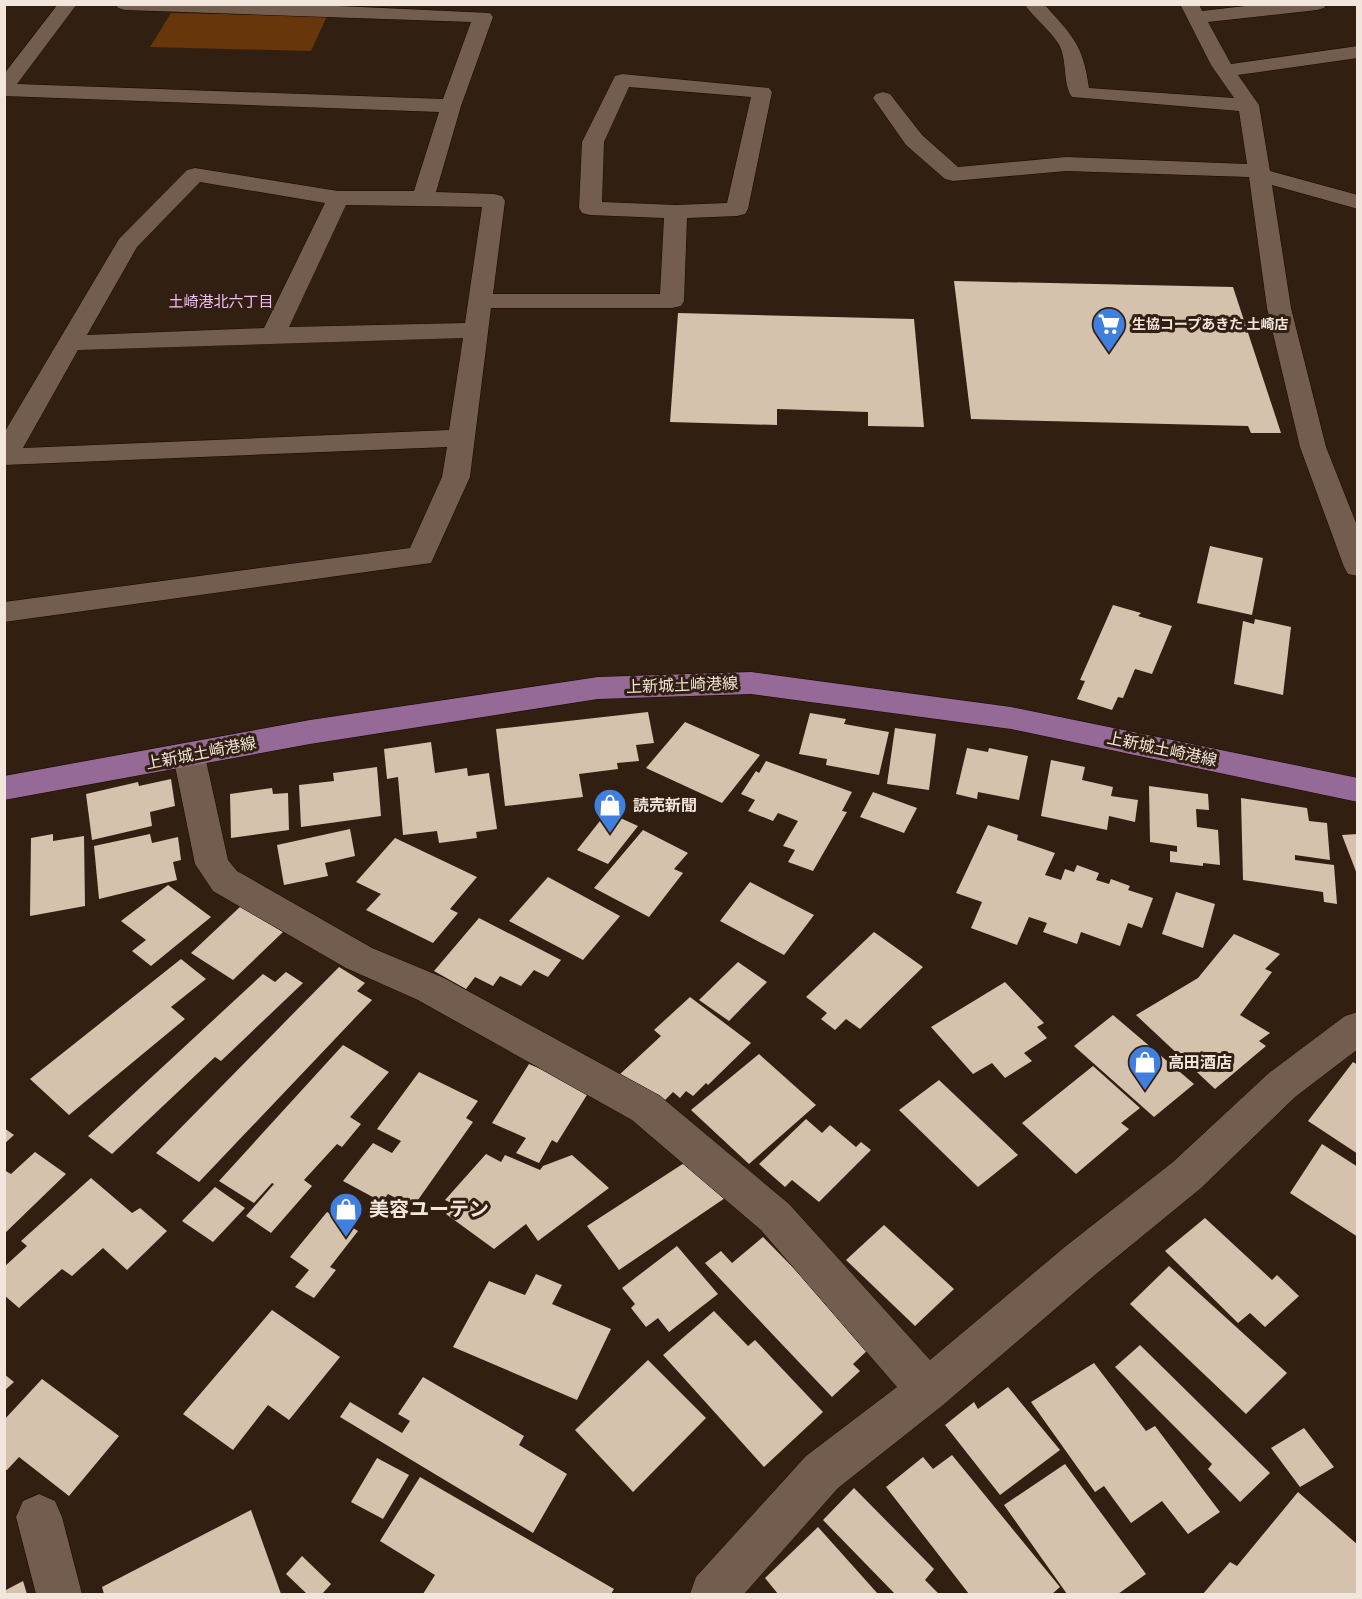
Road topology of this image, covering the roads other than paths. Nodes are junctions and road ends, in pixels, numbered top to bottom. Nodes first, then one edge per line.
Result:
1 (68, 4) edge
2 (125, 4) edge
3 (1033, 4) edge
4 (1317, 4) edge
5 (305, 8) edge
6 (1193, 11) edge
7 (1358, 52) edge
8 (1225, 71) junction
9 (4, 89) edge
10 (883, 98) dead end
11 (451, 105) junction
12 (1249, 105) junction
13 (1259, 173) junction
14 (338, 198) junction
15 (423, 198) junction
16 (1358, 202) edge
17 (676, 212) junction
18 (480, 301) junction
19 (477, 330) junction
20 (273, 335) junction
21 (70, 343) junction
22 (461, 438) junction
23 (4, 457) edge
24 (1358, 567) edge
25 (5, 615) edge
26 (189, 756) junction
27 (4, 788) edge
28 (1358, 790) edge
29 (1358, 1027) edge
30 (928, 1390) junction
31 (39, 1517) dead end
32 (59, 1594) edge
33 (713, 1594) edge

1 - 9 street
2 - 5 street
3 - 12 street
4 - 6 street
5 - 11 street
6 - 8 street
7 - 8 street
8 - 12 street
9 - 11 street
10 - 13 street
11 - 15 street
12 - 13 street
13 - 16 street
13 - 24 street
14 - 15 street
14 - 20 street
14 - 21 street
15 - 18 street
17 - 17 street
17 - 18 street
18 - 19 street
19 - 20 street
19 - 22 street
20 - 21 street
21 - 23 street
22 - 23 street
22 - 25 street
26 - 27 main road, 上新城土崎港線
26 - 28 main road, 上新城土崎港線
26 - 30 street
29 - 30 street
30 - 33 street
31 - 32 street

